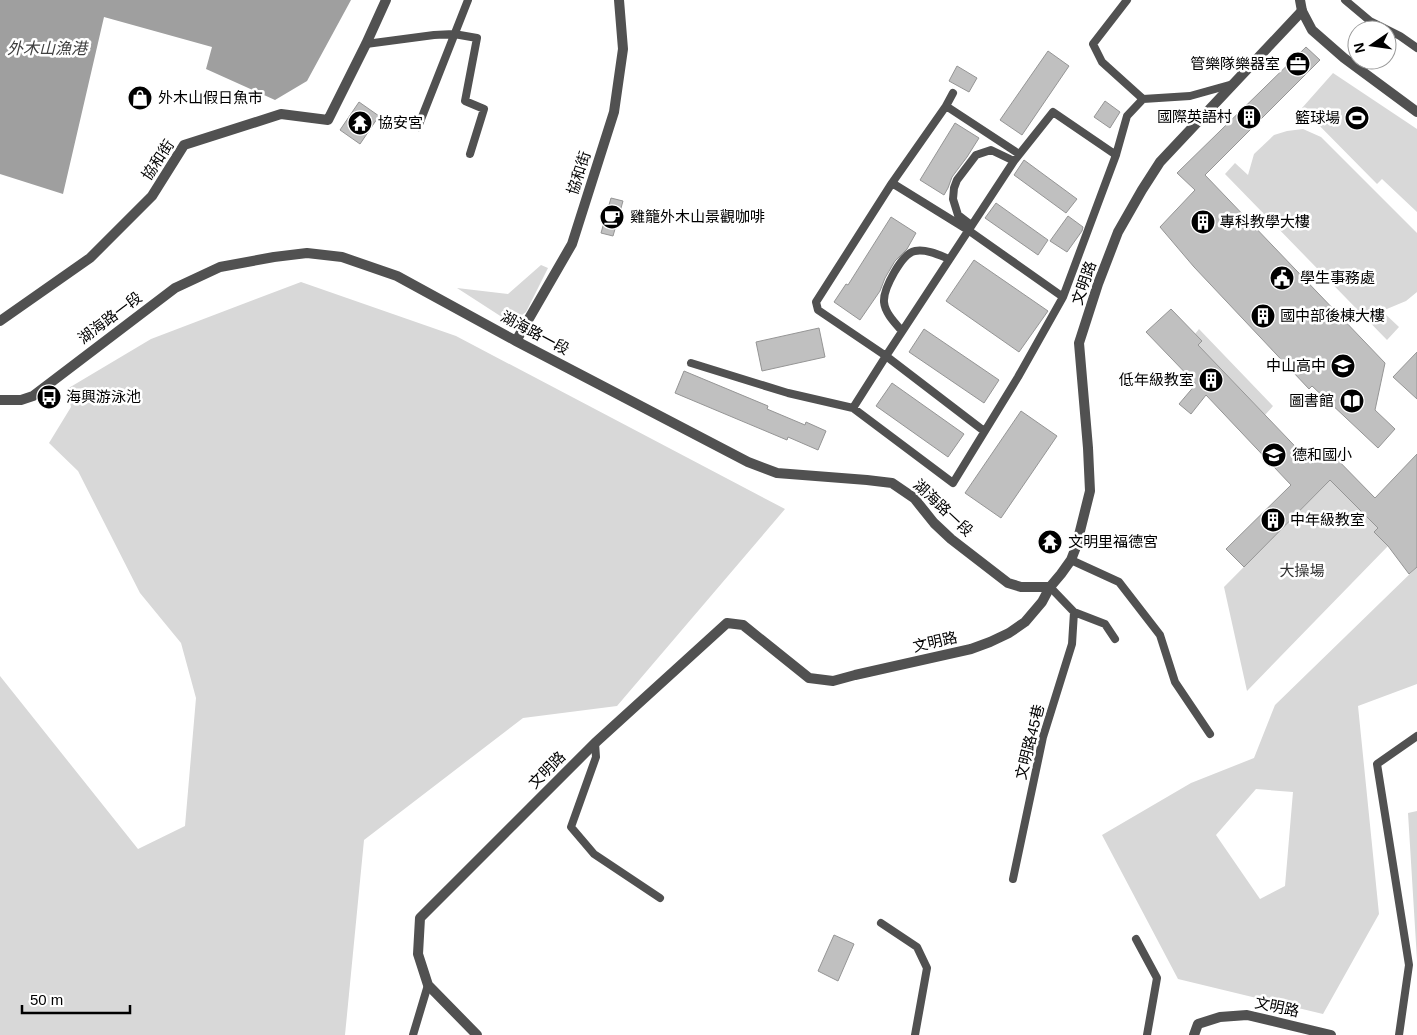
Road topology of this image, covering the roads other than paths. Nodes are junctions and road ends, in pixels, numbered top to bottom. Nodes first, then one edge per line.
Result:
1 (386, 0) edge
2 (468, 0) edge
3 (619, 0) edge
4 (1127, 0) edge
5 (1300, 0) edge
6 (1345, 0) edge
7 (1302, 11) junction
8 (454, 34) junction
9 (366, 44) junction
10 (1417, 48) edge
11 (1232, 84) junction
12 (953, 93) dead end
13 (1143, 99) junction
14 (946, 106) junction
15 (1417, 112) edge
16 (418, 127) dead end
17 (470, 154) dead end
18 (1116, 155) junction
19 (1016, 158) junction
20 (892, 183) junction
21 (969, 227) junction
22 (949, 258) junction
23 (1064, 297) junction
24 (0, 321) edge
25 (902, 332) junction
26 (516, 341) junction
27 (886, 356) junction
28 (691, 362) dead end
29 (0, 400) edge
30 (853, 408) junction
31 (984, 431) junction
32 (1070, 560) junction
33 (1050, 587) junction
34 (1074, 612) junction
35 (1114, 639) dead end
36 (1210, 734) dead end
37 (1417, 736) edge
38 (596, 743) junction
39 (1013, 879) dead end
40 (660, 898) dead end
41 (881, 923) dead end
42 (1136, 939) dead end
43 (428, 985) junction
44 (413, 1035) edge
45 (477, 1035) edge
46 (915, 1035) edge
47 (1147, 1035) edge
48 (1194, 1035) edge
49 (1331, 1035) edge
50 (1399, 1035) edge

1 - 9 street, 協和街
2 - 8 lane
3 - 26 street, 協和街
4 - 13 lane
5 - 7 street
6 - 10 lane
7 - 11 street, 文明路
7 - 15 street
8 - 9 lane
8 - 16 lane
8 - 17 lane
9 - 24 street, 協和街
11 - 13 lane
11 - 32 street, 文明路
12 - 14 lane
13 - 18 lane
14 - 19 lane
14 - 20 lane
18 - 19 lane
18 - 23 lane
19 - 21 lane
19 - 21 lane
20 - 21 lane
20 - 27 lane
21 - 22 lane
21 - 23 lane
22 - 25 lane
22 - 25 lane
23 - 31 lane
25 - 27 lane
26 - 29 street, 湖海路一段
26 - 33 street, 湖海路一段
27 - 30 lane
27 - 31 lane
28 - 30 lane
30 - 31 lane
32 - 33 street, 文明路
32 - 36 lane
33 - 34 lane
33 - 38 street, 文明路
34 - 35 lane
34 - 39 lane, 文明路45巷
37 - 50 lane
38 - 40 lane
38 - 43 street, 文明路
41 - 46 lane
42 - 47 lane
43 - 44 lane
43 - 45 street, 文明路
48 - 49 street, 文明路

